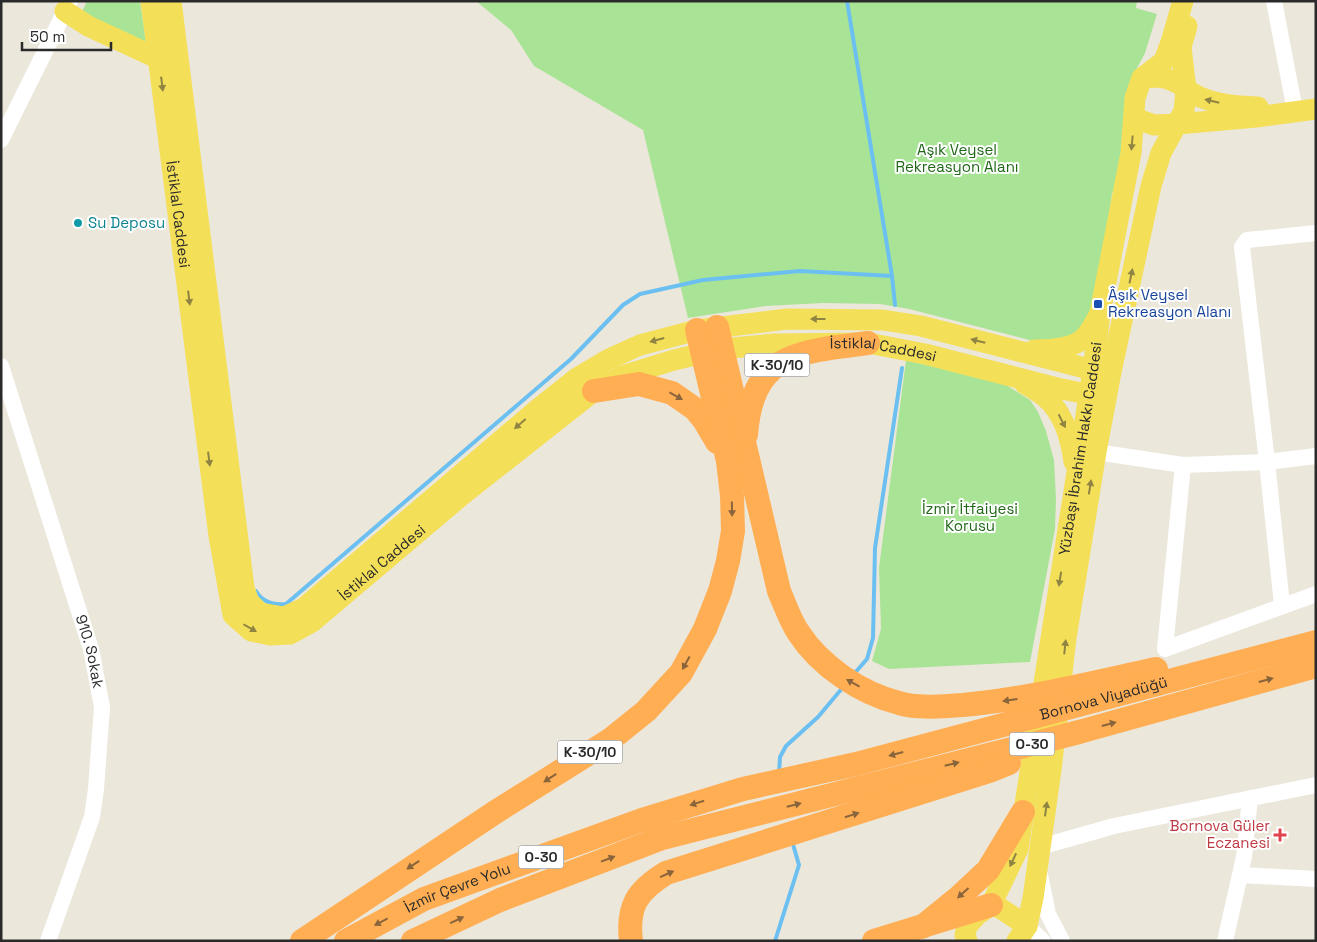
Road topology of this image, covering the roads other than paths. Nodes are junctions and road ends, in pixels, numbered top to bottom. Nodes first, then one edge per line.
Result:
1 (151, 1) edge
2 (171, 1) edge
3 (1183, 1) edge
4 (1193, 1) edge
5 (1274, 1) edge
6 (68, 6) edge
7 (158, 59) junction
8 (1142, 78) junction
9 (1186, 90) junction
10 (1306, 110) edge
11 (1134, 118) junction
12 (1178, 124) junction
13 (1, 140) edge
14 (1316, 233) edge
15 (1100, 313) junction
16 (709, 339) junction
17 (868, 343) junction
18 (1016, 350) junction
19 (1102, 371) junction
20 (3, 372) edge
21 (1014, 377) junction
22 (594, 391) junction
23 (1098, 396) junction
24 (1096, 452) junction
25 (737, 455) junction
26 (1316, 456) edge
27 (1267, 462) junction
28 (1182, 465) junction
29 (1076, 482) junction
30 (1316, 594) edge
31 (1282, 605) junction
32 (1316, 642) edge
33 (1247, 661) junction
34 (1316, 666) edge
35 (1079, 732) junction
36 (1316, 785) edge
37 (743, 789) joint
38 (1250, 798) junction
39 (1024, 812) junction
40 (747, 817) joint
41 (1039, 856) junction
42 (1240, 875) junction
43 (1316, 879) edge
44 (991, 904) junction
45 (922, 927) junction
46 (1022, 933) edge
47 (48, 941) edge
48 (302, 941) edge
49 (346, 941) edge
50 (413, 941) edge
51 (632, 941) edge
52 (874, 941) edge
53 (967, 941) edge
54 (1043, 941) edge
55 (1062, 941) edge
56 (1225, 941) edge

1 - 7 main road, İstiklal Caddesi
16 -> 2 main road, İstiklal Caddesi
3 - 8 main road
4 - 9 main road
5 - 10 street
6 - 7 main road
6 - 13 street
7 -> 22 main road, İstiklal Caddesi
8 - 9 main road
8 - 11 main road, Yüzbaşı İbrahim Hakkı Caddesi
10 -> 9 main road
9 - 12 main road
10 - 12 main road
11 - 12 main road
11 -> 15 main road, Yüzbaşı İbrahim Hakkı Caddesi
19 -> 12 main road
14 - 27 street
15 - 18 main road
15 - 19 main road, Yüzbaşı İbrahim Hakkı Caddesi
16 - 17 main road, İstiklal Caddesi
18 -> 16 main road, İstiklal Caddesi
16 - 22 main road, İstiklal Caddesi
16 - 25 highway, K-30/10
17 - 21 main road, İstiklal Caddesi
17 - 25 highway, K-30/10
18 - 19 main road, İstiklal Caddesi
19 - 23 main road
20 - 47 street, 910. Sokak
21 - 23 main road, İstiklal Caddesi
21 -> 29 main road
22 -> 25 highway, K-30/10
23 - 24 main road
23 - 29 main road, Yüzbaşı İbrahim Hakkı Caddesi
24 - 28 street
41 -> 24 main road
33 -> 25 highway, K-30/10
25 -> 48 highway, K-30/10
26 - 27 street
27 - 28 street
27 - 31 street
28 - 31 street
29 -> 39 main road, Yüzbaşı İbrahim Hakkı Caddesi
30 - 31 street
32 - 33 highway, Bornova Viyadüğü / O-30
33 -> 37 highway, Bornova Viyadüğü / O-30
35 -> 34 highway, Bornova Viyadüğü / O-30
40 -> 35 highway, Bornova Viyadüğü / O-30
51 -> 35 highway
36 - 38 street
37 -> 49 highway, İzmir Çevre Yolu / O-30
38 - 41 street
38 - 42 street
39 -> 44 main road, Yüzbaşı İbrahim Hakkı Caddesi
39 -> 45 highway
50 -> 40 highway, İzmir Çevre Yolu / O-30
41 - 46 main road
41 - 55 street
42 - 43 street
42 - 56 street
44 - 45 highway
44 - 46 main road
44 - 53 main road
45 - 52 highway
46 - 54 street

